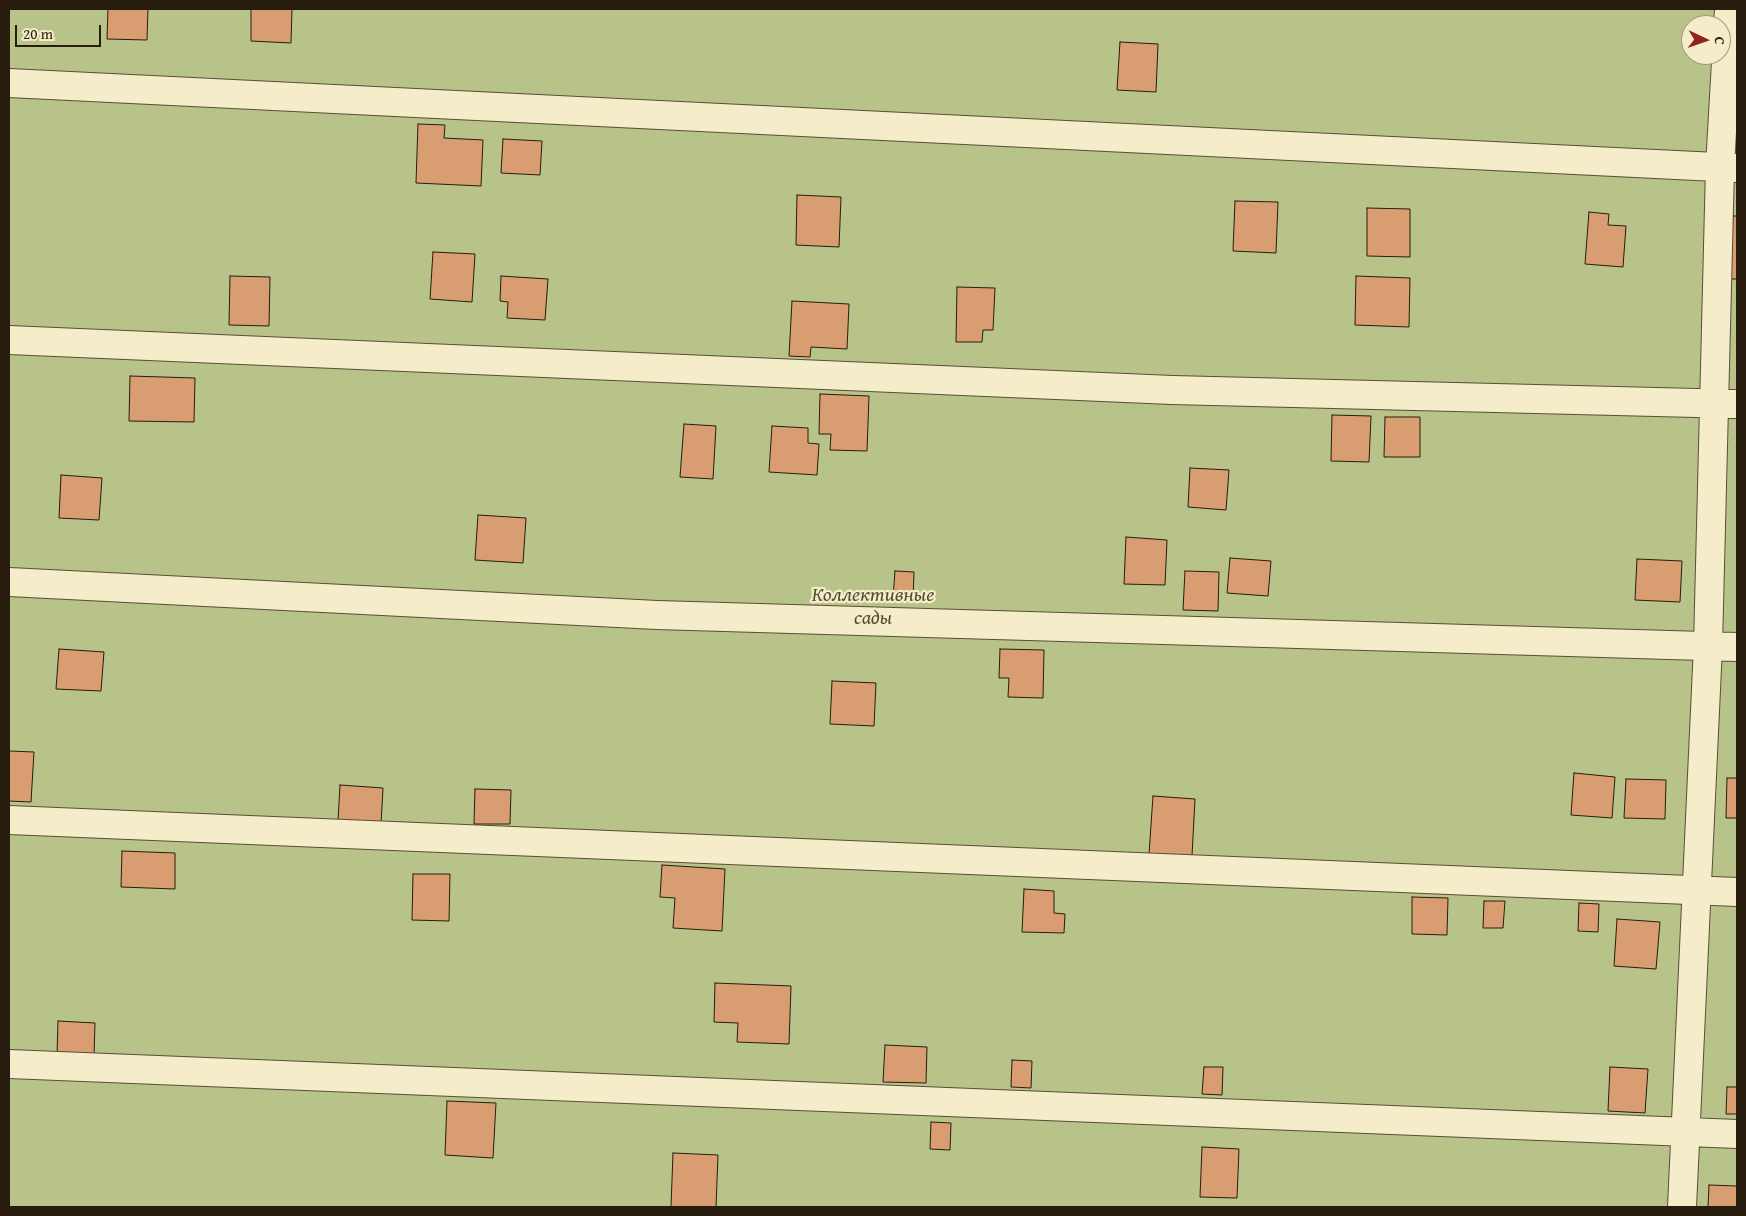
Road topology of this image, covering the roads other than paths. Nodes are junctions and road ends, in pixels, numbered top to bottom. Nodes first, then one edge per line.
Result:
1 (1729, 9) edge
2 (9, 82) edge
3 (1729, 167) edge
4 (9, 340) edge
5 (1725, 404) edge
6 (9, 582) edge
7 (1708, 646) junction
8 (1737, 647) edge
9 (9, 820) edge
10 (1696, 890) junction
11 (1737, 892) edge
12 (9, 1064) edge
13 (1686, 1132) junction
14 (1737, 1134) edge
15 (1682, 1207) edge

1 - 3 street
2 - 3 street
3 - 5 street
4 - 5 street
5 - 7 street
6 - 7 street
7 - 8 street
7 - 10 street
9 - 10 street
10 - 11 street
10 - 13 street
12 - 13 street
13 - 14 street
13 - 15 street

